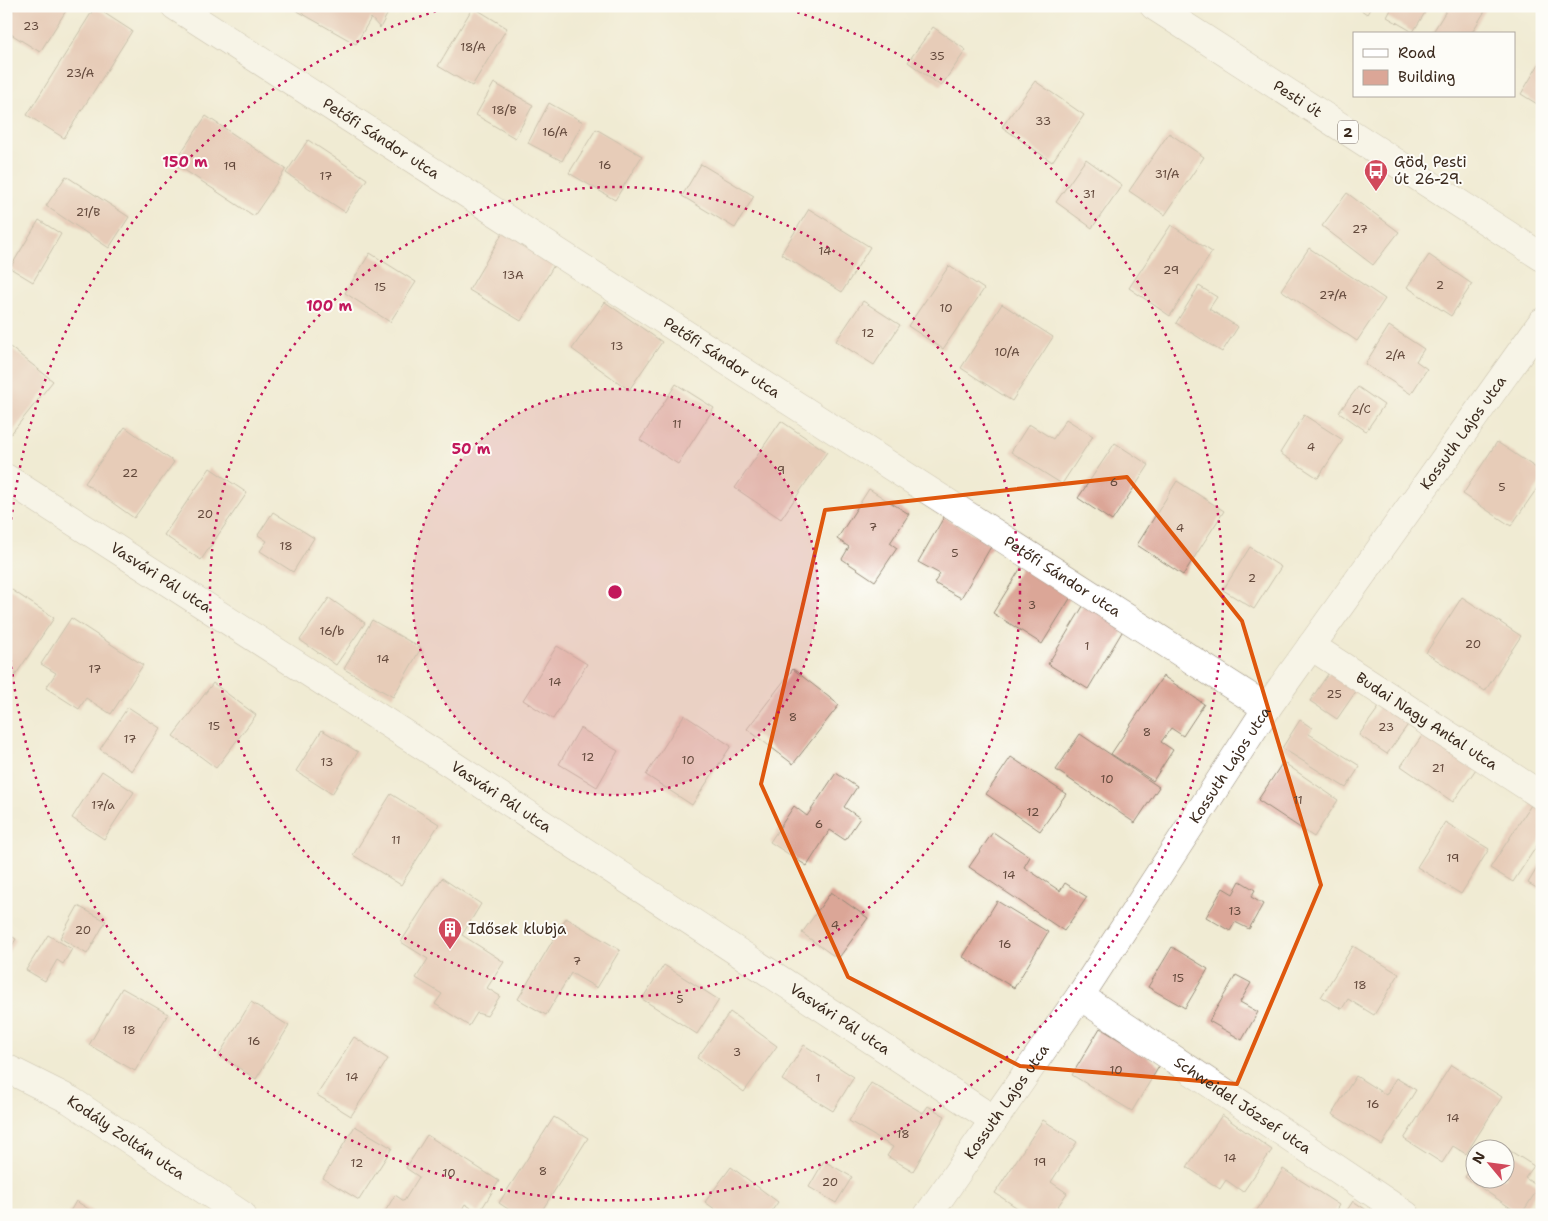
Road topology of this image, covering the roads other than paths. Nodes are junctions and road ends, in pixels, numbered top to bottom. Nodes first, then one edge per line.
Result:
1 (175, 6) edge
2 (1154, 6) edge
3 (1542, 257) edge
4 (1542, 322) edge
5 (6, 478) edge
6 (1311, 646) junction
7 (1267, 708) junction
8 (1542, 796) edge
9 (1080, 996) junction
10 (6, 1068) edge
11 (994, 1120) junction
12 (242, 1215) edge
13 (928, 1215) edge
14 (1406, 1215) edge

1 - 7 street, Petőfi Sándor utca
2 - 3 street, Pesti út / 2
4 - 6 street, Kossuth Lajos utca
5 - 11 street, Vasvári Pál utca
6 - 7 street, Kossuth Lajos utca
6 - 8 street, Budai Nagy Antal utca
7 - 9 street, Kossuth Lajos utca
9 - 11 street, Kossuth Lajos utca
9 - 14 street, Schweidel József utca
10 - 12 street, Kodály Zoltán utca
11 - 13 street, Kossuth Lajos utca

